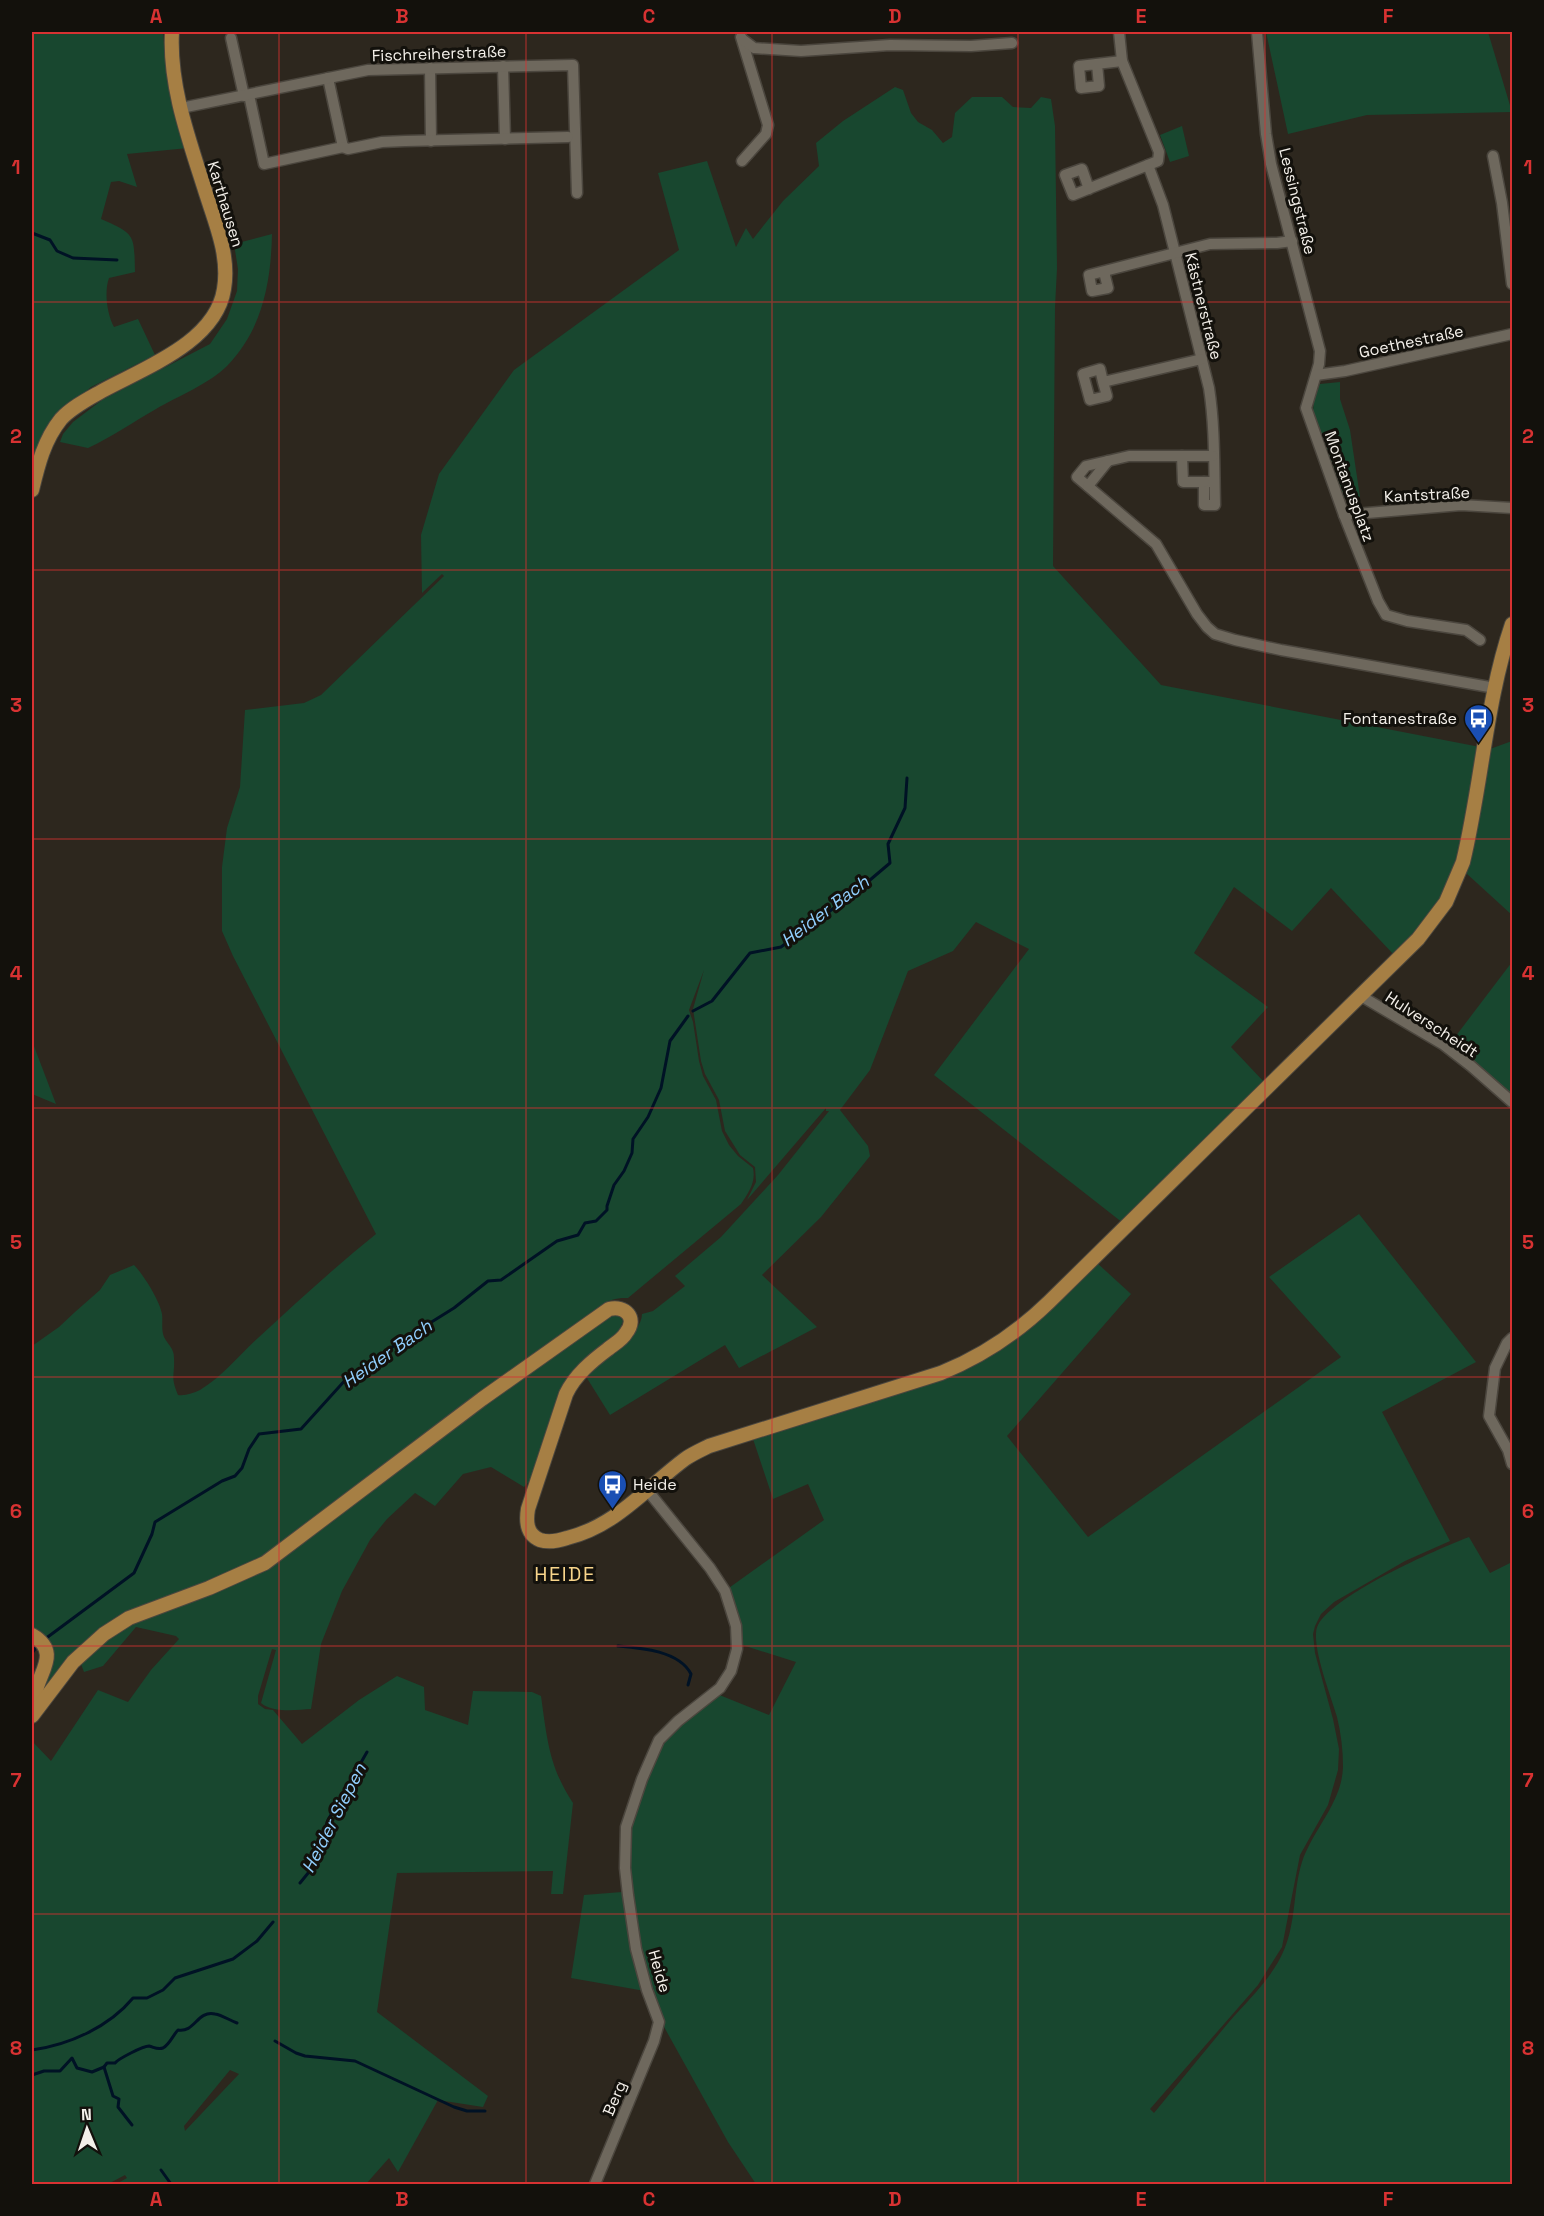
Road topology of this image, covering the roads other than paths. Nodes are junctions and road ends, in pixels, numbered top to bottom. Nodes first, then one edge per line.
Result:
1 (172, 32) edge
2 (1119, 32) edge
3 (1257, 32) edge
4 (741, 35) edge
5 (231, 38) dead end
6 (1012, 43) dead end
7 (1122, 61) junction
8 (1097, 64) dead end
9 (503, 66) junction
10 (430, 68) junction
11 (328, 78) junction
12 (246, 95) junction
13 (181, 108) junction
14 (568, 138) dead end
15 (505, 139) junction
16 (431, 141) junction
17 (343, 147) junction
18 (1493, 156) dead end
19 (742, 161) dead end
20 (1148, 165) junction
21 (1089, 189) dead end
22 (577, 193) dead end
23 (1292, 241) junction
24 (1176, 253) junction
25 (1104, 272) dead end
26 (1512, 284) edge
27 (1512, 334) edge
28 (1202, 359) junction
29 (1316, 375) junction
30 (1103, 382) dead end
31 (1182, 456) junction
32 (1214, 456) junction
33 (32, 490) edge
34 (1512, 508) edge
35 (1344, 515) junction
36 (1512, 624) edge
37 (1480, 640) dead end
38 (1495, 688) junction
39 (1360, 996) junction
40 (1512, 1102) edge
41 (1512, 1338) edge
42 (1512, 1464) edge
43 (648, 1491) junction
44 (38, 1639) edge
45 (34, 1712) edge
46 (659, 2022) joint
47 (595, 2184) edge

1 - 13 main road, Karthausen
2 - 7 street
3 - 23 street, Lessingstraße
4 - 6 street
4 - 19 street
5 - 12 street
7 - 8 street
7 - 20 street
9 - 10 street, Fischreiherstraße
9 - 15 street
9 - 22 street, Fischreiherstraße
10 - 11 street, Fischreiherstraße
10 - 16 street
11 - 12 street, Fischreiherstraße
11 - 17 street
12 - 13 street, Fischreiherstraße
12 - 17 street
13 - 33 main road, Karthausen
14 - 15 street
15 - 16 street
16 - 17 street
18 - 26 street
20 - 21 street
20 - 24 street, Kästnerstraße
23 - 24 street
23 - 29 street, Lessingstraße
24 - 25 street
24 - 28 street, Kästnerstraße
27 - 29 street, Goethestraße
28 - 30 street
28 - 32 street, Kästnerstraße
29 - 35 street, Montanusplatz
31 - 32 street
31 - 32 street, Kästnerstraße
31 - 38 street
34 - 35 street, Kantstraße
35 - 37 street, Montanusplatz
36 - 38 main road
38 - 39 main road
39 - 40 street, Hulverscheidt
39 - 43 main road
41 - 42 street
43 - 45 main road
43 - 46 street, Heide
44 - 45 main road
46 - 47 street, Berg

